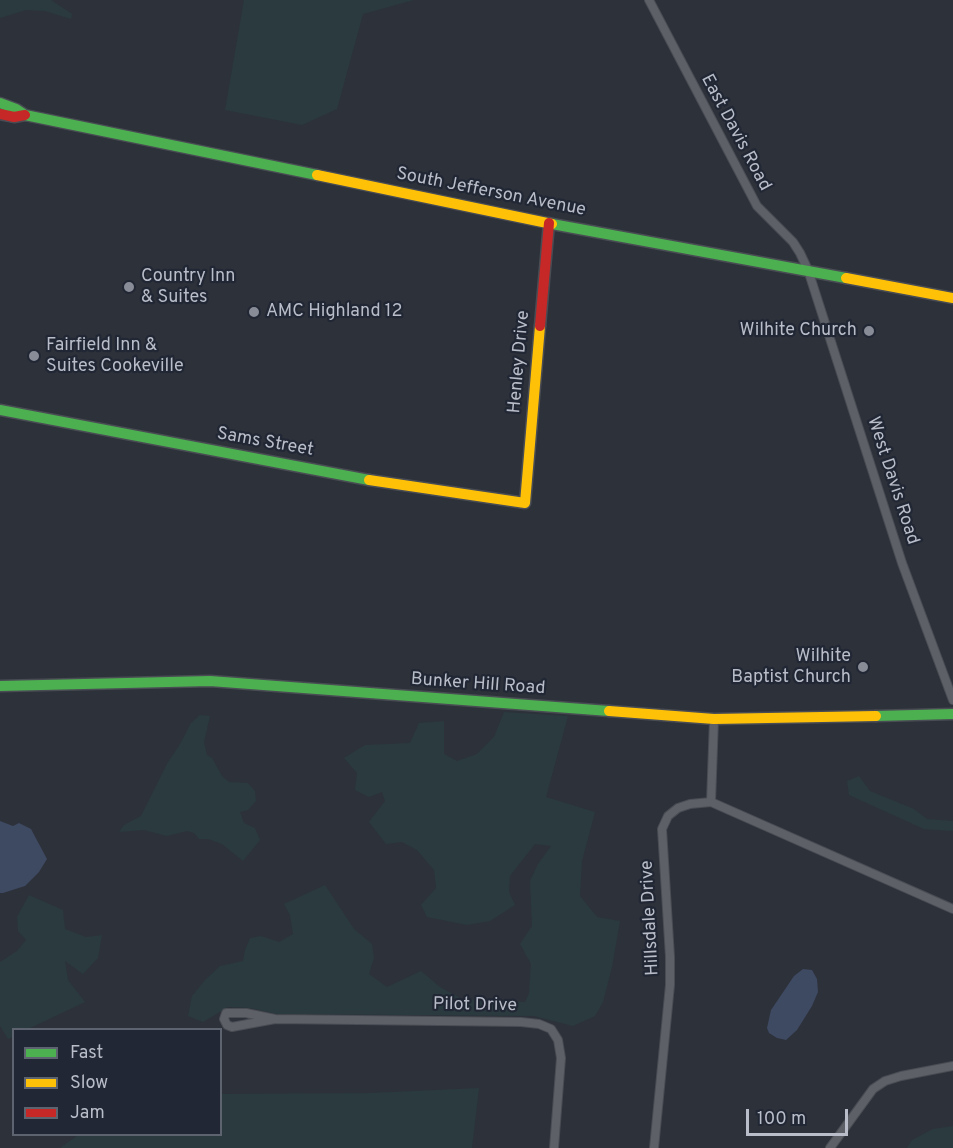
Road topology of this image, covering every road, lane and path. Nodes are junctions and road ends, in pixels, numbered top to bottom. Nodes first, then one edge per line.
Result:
1 (649, 0) edge
2 (0, 103) edge
3 (0, 114) edge
4 (25, 115) junction
5 (549, 223) junction
6 (808, 270) junction
7 (953, 298) edge
8 (0, 410) edge
9 (525, 503) joint
10 (0, 686) edge
11 (953, 700) edge
12 (953, 714) edge
13 (714, 719) junction
14 (711, 802) junction
15 (953, 909) edge
16 (275, 1019) junction
17 (953, 1066) edge
18 (554, 1148) edge
19 (654, 1148) edge
20 (830, 1148) edge

1 - 6 street, East Davis Road
2 - 4 street, South Jefferson Avenue
3 - 4 street, South Jefferson Avenue
4 - 5 street, South Jefferson Avenue
5 - 6 street, South Jefferson Avenue
5 - 9 street, Henley Drive
6 - 7 street, South Jefferson Avenue
6 - 11 street, West Davis Road
8 - 9 street, Sams Street
10 - 13 street, Bunker Hill Road
12 - 13 street, Bunker Hill Road
13 - 14 street
14 - 15 street
14 - 19 street, Hillsdale Drive
16 - 16 street, Pilot Drive
16 - 18 street, Pilot Drive
17 - 20 street

